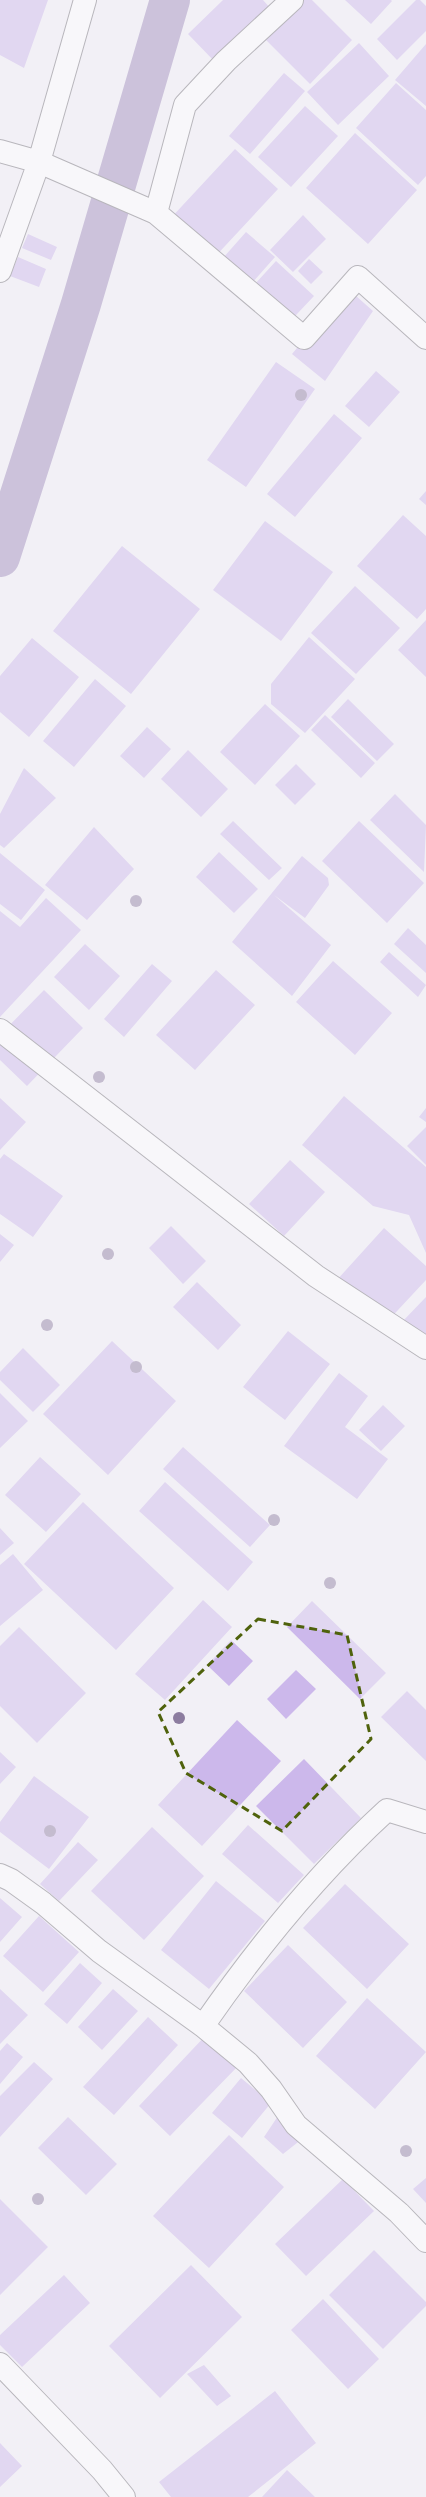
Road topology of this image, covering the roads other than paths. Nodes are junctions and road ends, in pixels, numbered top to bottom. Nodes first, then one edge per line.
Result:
1 (86, 0) edge
2 (292, 0) edge
3 (0, 151) edge
4 (39, 162) junction
5 (155, 212) junction
6 (0, 271) edge
7 (426, 338) edge
8 (0, 1030) edge
9 (426, 1348) edge
10 (426, 1822) edge
11 (0, 1875) edge
12 (203, 2026) junction
13 (426, 2241) edge
14 (0, 2364) edge
15 (124, 2497) edge

1 - 4 street
2 - 5 street
3 - 4 street
4 - 5 street
4 - 6 street
5 - 7 street
8 - 9 street
10 - 12 street
11 - 12 street
12 - 13 street
14 - 15 street

